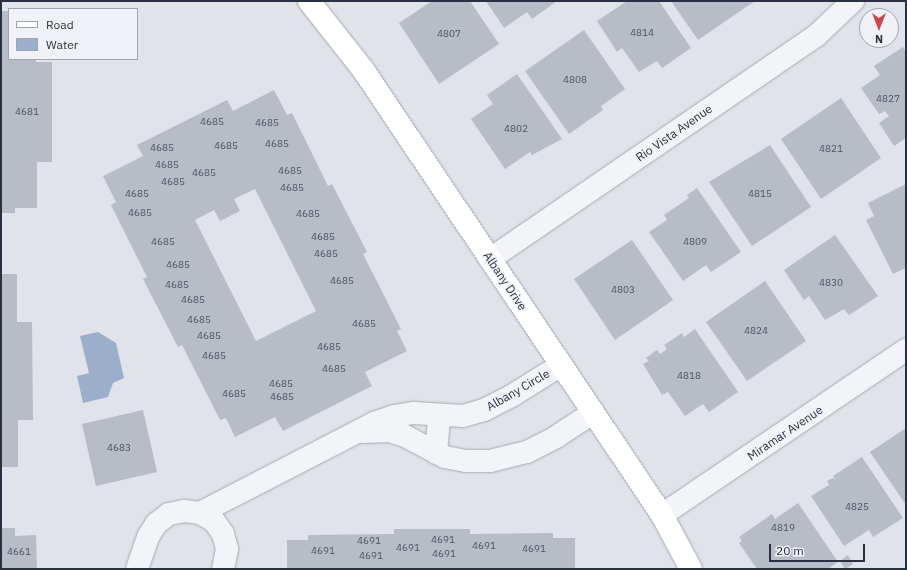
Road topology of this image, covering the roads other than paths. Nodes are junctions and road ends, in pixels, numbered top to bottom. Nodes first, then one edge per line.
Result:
1 (853, 1) edge
2 (311, 2) edge
3 (490, 259) junction
4 (906, 350) edge
5 (561, 365) junction
6 (594, 412) junction
7 (439, 416) junction
8 (358, 433) junction
9 (436, 453) junction
10 (200, 513) junction
11 (662, 515) junction
12 (137, 569) edge
13 (223, 569) edge
14 (691, 569) edge

1 - 3 street, Rio Vista Avenue
2 - 3 street, Albany Drive
3 - 5 street, Albany Drive
4 - 11 street, Miramar Avenue
5 - 6 street, Albany Drive
5 - 7 street, Albany Circle
6 - 9 street, Albany Circle
6 - 11 street, Albany Drive
7 - 8 street, Albany Circle
7 - 9 street
8 - 9 street, Albany Circle
8 - 10 street, Albany Circle
10 - 12 street
10 - 13 street
11 - 14 street, Albany Drive

